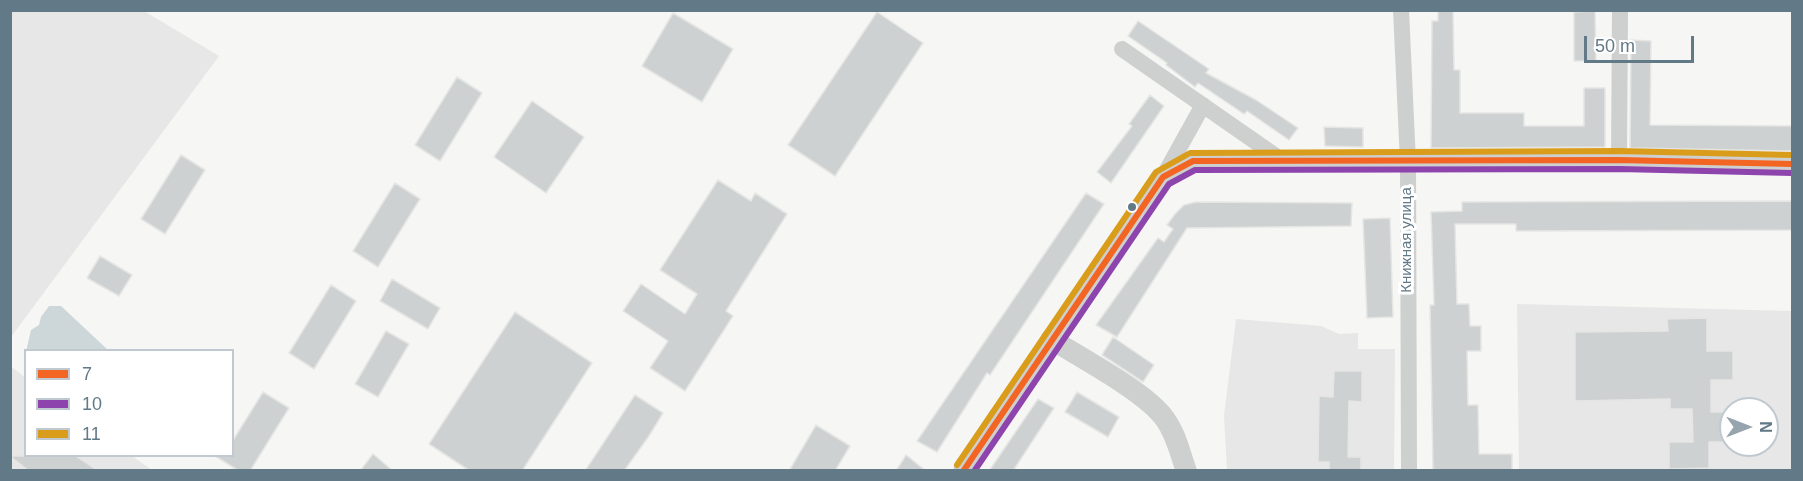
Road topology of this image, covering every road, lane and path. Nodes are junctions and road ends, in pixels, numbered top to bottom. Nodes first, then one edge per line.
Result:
1 (1401, 10) edge
2 (1620, 10) edge
3 (1122, 49) dead end
4 (1203, 105) junction
5 (1619, 160) junction
6 (1283, 161) junction
7 (1408, 162) junction
8 (1792, 164) edge
9 (1163, 177) junction
10 (1051, 339) junction
11 (964, 471) edge
12 (1186, 471) edge
13 (1409, 471) edge

1 - 7 street, Книжная улица
2 - 5 street
3 - 4 street
4 - 6 street
4 - 9 street
5 - 7 street
5 - 8 street
6 - 7 street
6 - 9 street
7 - 13 street, Книжная улица
9 - 10 street
10 - 11 street
10 - 12 street

